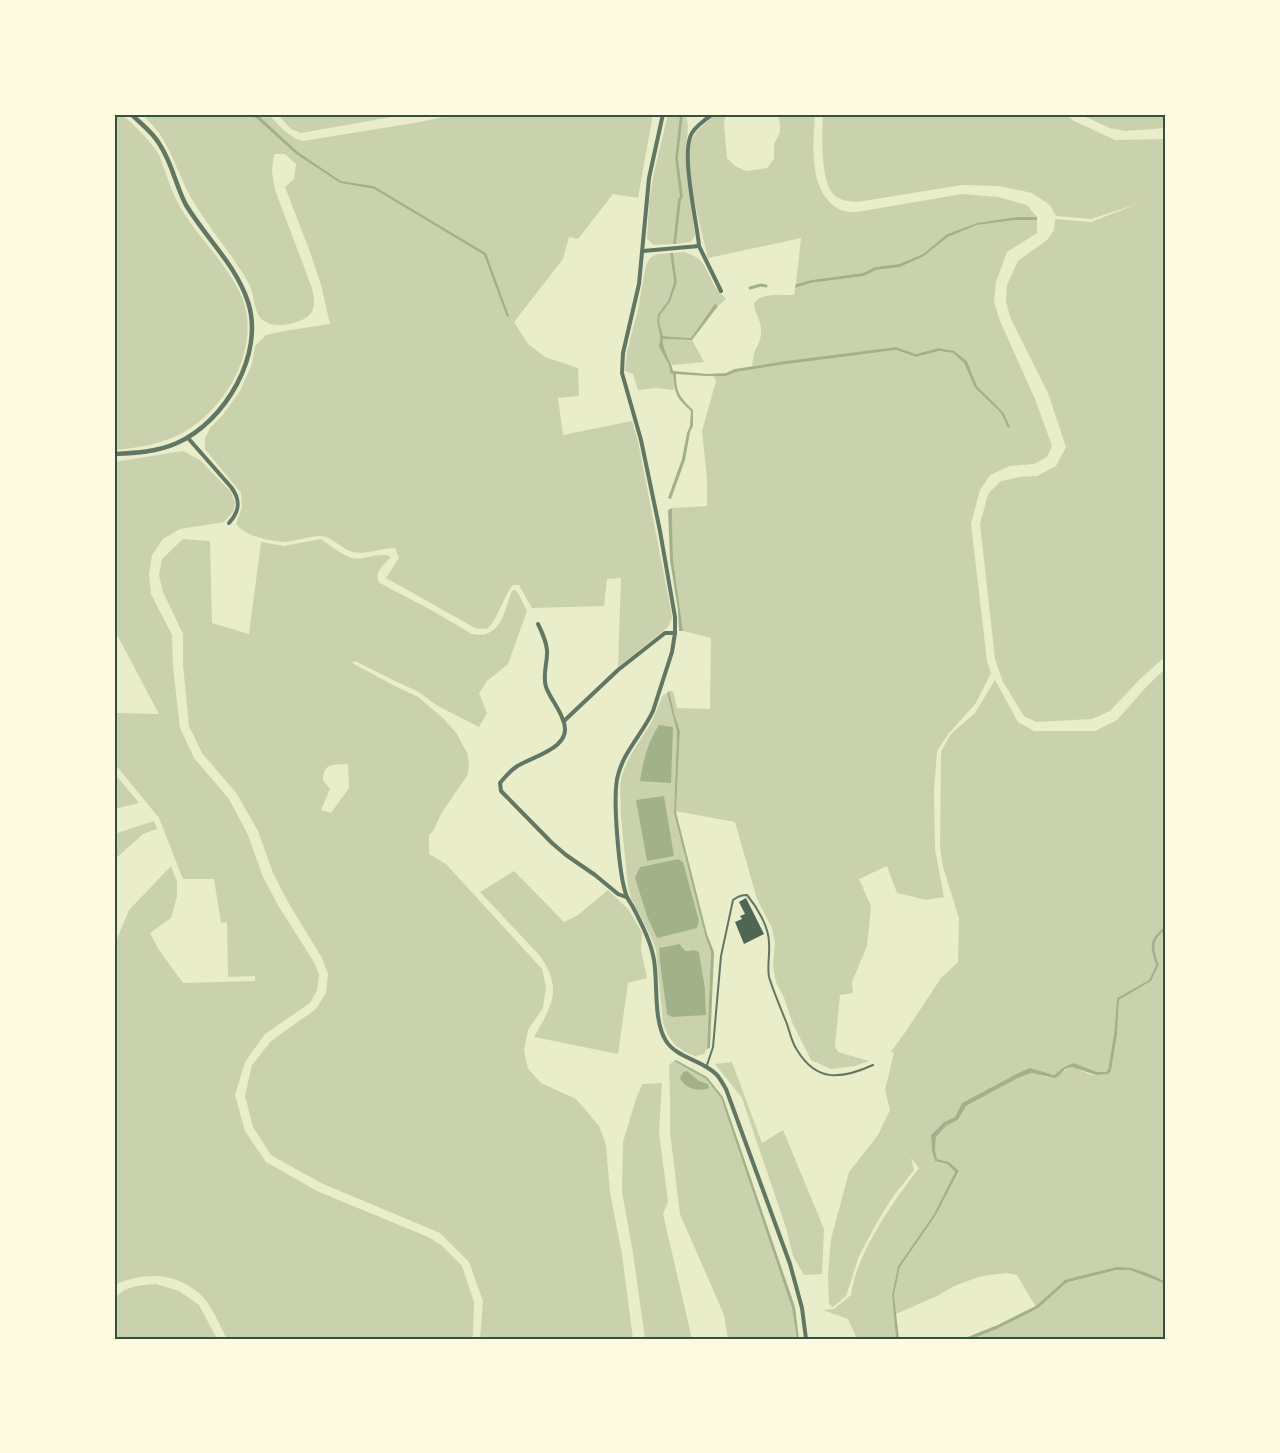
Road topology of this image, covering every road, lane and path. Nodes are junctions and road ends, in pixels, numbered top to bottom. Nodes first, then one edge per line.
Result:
1 (131, 114) edge
2 (663, 114) edge
3 (712, 114) edge
4 (699, 246) junction
5 (643, 251) junction
6 (721, 291) dead end
7 (188, 438) junction
8 (114, 454) edge
9 (229, 524) dead end
10 (538, 624) dead end
11 (675, 633) junction
12 (564, 721) junction
13 (627, 897) junction
14 (873, 1065) dead end
15 (706, 1067) junction
16 (806, 1339) edge

1 - 7 street
2 - 5 street
3 - 4 street
4 - 5 street
4 - 6 street
5 - 11 street
7 - 8 street
7 - 9 street
10 - 12 street
11 - 12 street
11 - 13 street
12 - 13 street
13 - 15 street
14 - 15 lane
15 - 16 street

